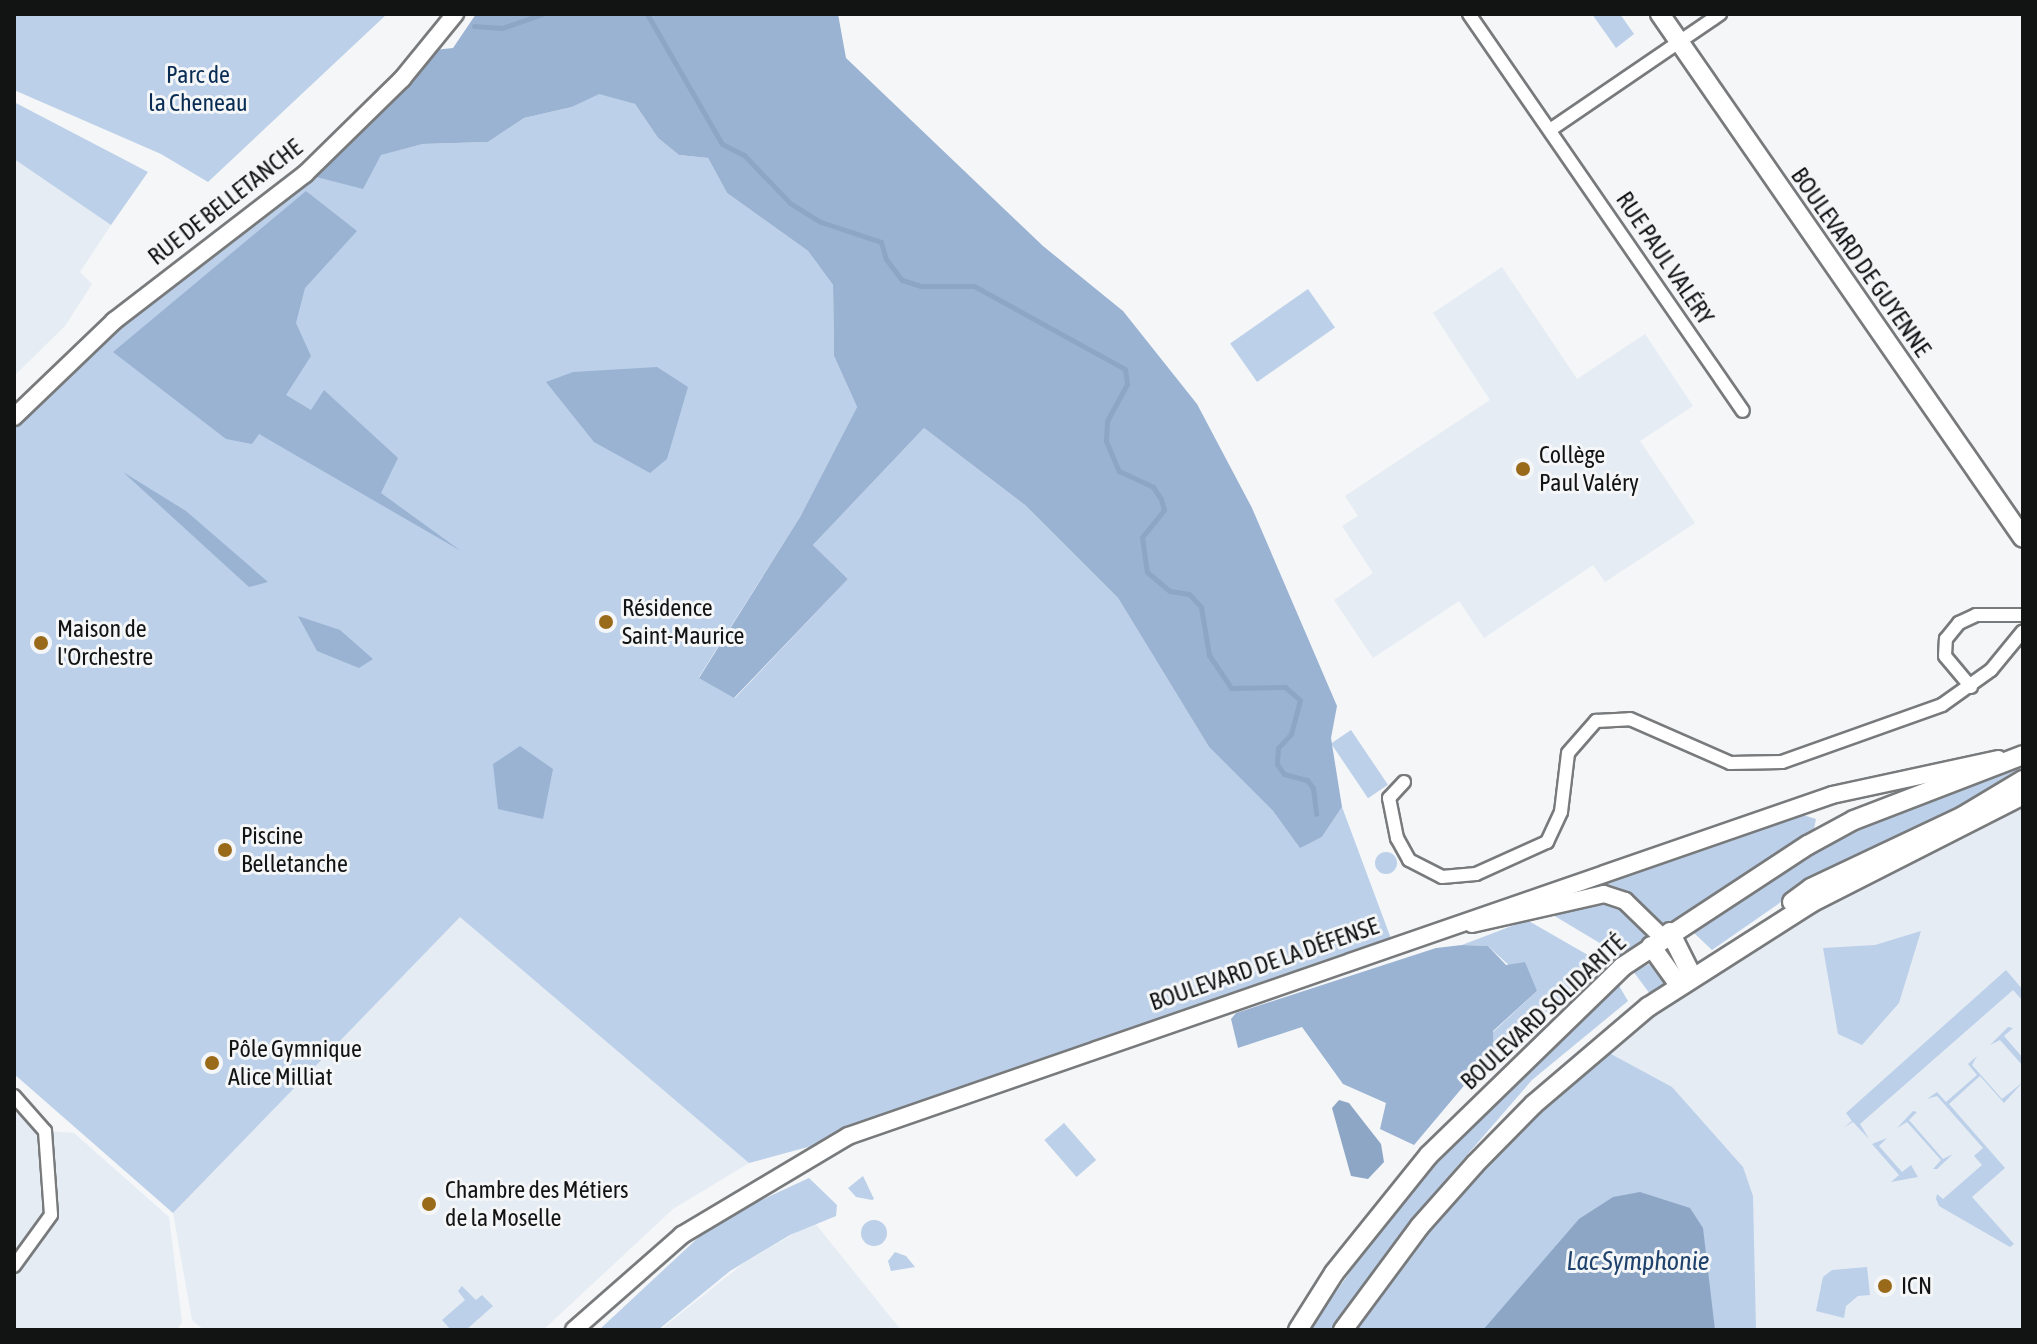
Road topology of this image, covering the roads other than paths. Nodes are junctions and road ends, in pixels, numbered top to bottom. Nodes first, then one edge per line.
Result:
1 (455, 14) edge
2 (1469, 14) edge
3 (1660, 14) edge
4 (1720, 14) edge
5 (1679, 42) junction
6 (1550, 130) junction
7 (1743, 411) dead end
8 (14, 417) edge
9 (2023, 538) edge
10 (2023, 615) edge
11 (2023, 631) edge
12 (1971, 687) junction
13 (2023, 755) edge
14 (2023, 780) edge
15 (1404, 782) dead end
16 (2023, 795) edge
17 (1429, 931) junction
18 (1661, 938) junction
19 (1727, 953) junction
20 (1686, 980) junction
21 (14, 1096) edge
22 (14, 1266) edge
23 (574, 1330) edge
24 (1298, 1330) edge
25 (1343, 1330) edge

1 - 8 street, RUE DE BELLETANCHE
2 - 6 street, RUE PAUL VALÉRY
3 - 5 main road, BOULEVARD DE GUYENNE
4 - 5 street
5 - 6 street
5 - 9 main road, BOULEVARD DE GUYENNE
6 - 7 street, RUE PAUL VALÉRY
10 - 12 street
11 - 12 street
12 - 15 street
13 - 17 street, BOULEVARD DE LA DÉFENSE
13 - 18 main road, BOULEVARD SOLIDARITÉ
14 - 19 main road
16 - 19 main road
17 - 18 street
17 - 23 street, BOULEVARD DE LA DÉFENSE
18 - 20 main road
18 - 24 main road, BOULEVARD SOLIDARITÉ
19 - 20 main road
20 - 25 main road
21 - 22 street

